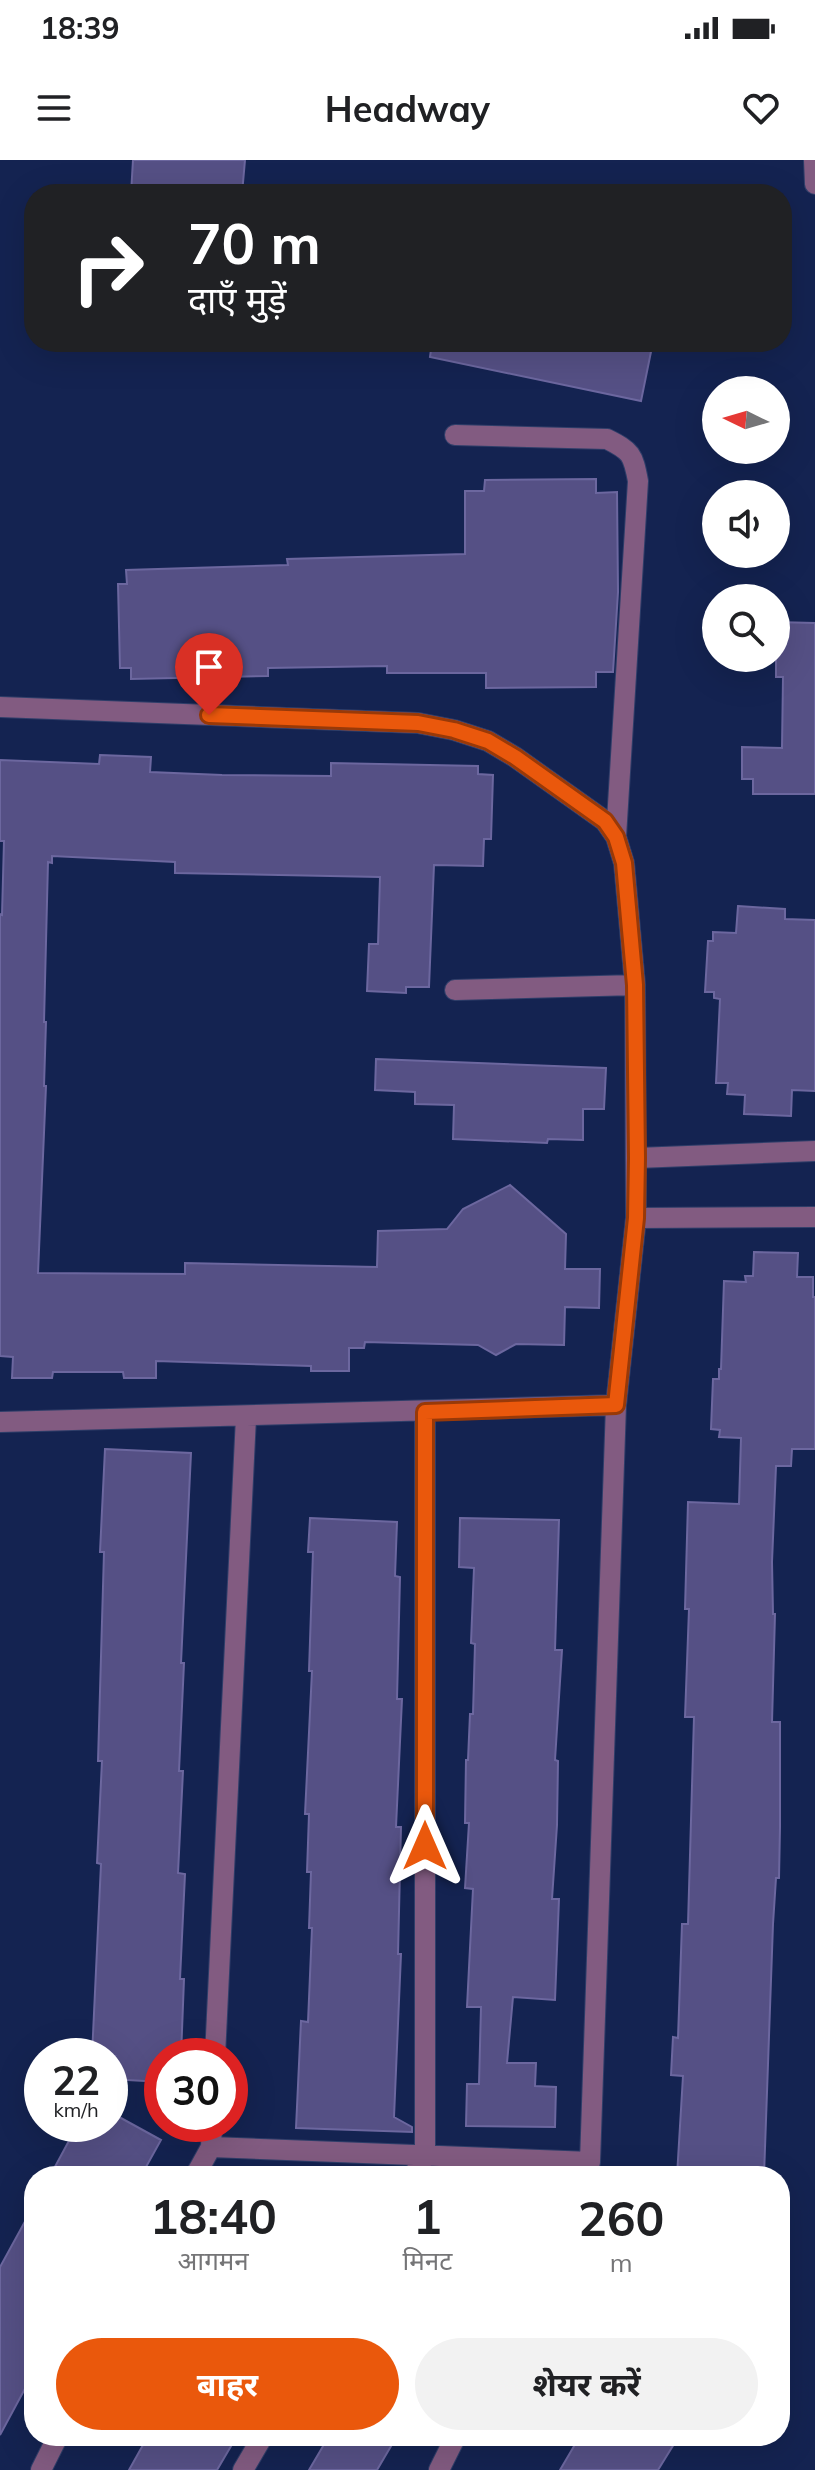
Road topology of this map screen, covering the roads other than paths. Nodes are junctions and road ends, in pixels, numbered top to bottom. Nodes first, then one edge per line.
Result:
1 (814, 160) edge
2 (815, 184) edge
3 (455, 435) dead end
4 (0, 707) edge
5 (616, 837) junction
6 (635, 985) junction
7 (455, 990) dead end
8 (815, 1151) edge
9 (637, 1158) junction
10 (815, 1217) edge
11 (636, 1218) junction
12 (616, 1405) junction
13 (425, 1412) junction
14 (246, 1417) junction
15 (0, 1422) edge
16 (216, 2038) edge
17 (211, 2142) edge
18 (211, 2147) junction
19 (425, 2156) junction
20 (201, 2166) edge
21 (419, 2166) edge
22 (550, 2166) edge
23 (587, 2166) edge
24 (53, 2446) edge
25 (257, 2446) edge
26 (451, 2446) edge
27 (41, 2470) edge
28 (243, 2470) edge
29 (439, 2470) edge

1 - 2 street
3 - 5 street
4 - 5 street
5 - 6 street
6 - 7 street
6 - 9 street
8 - 9 street
9 - 11 street
10 - 11 street
11 - 12 street
12 - 13 street
12 - 23 street
13 - 14 street
13 - 19 street
14 - 15 street
14 - 16 street
17 - 18 street
18 - 19 street
18 - 20 street
19 - 21 street
19 - 22 street
24 - 27 street
25 - 28 street
26 - 29 street

